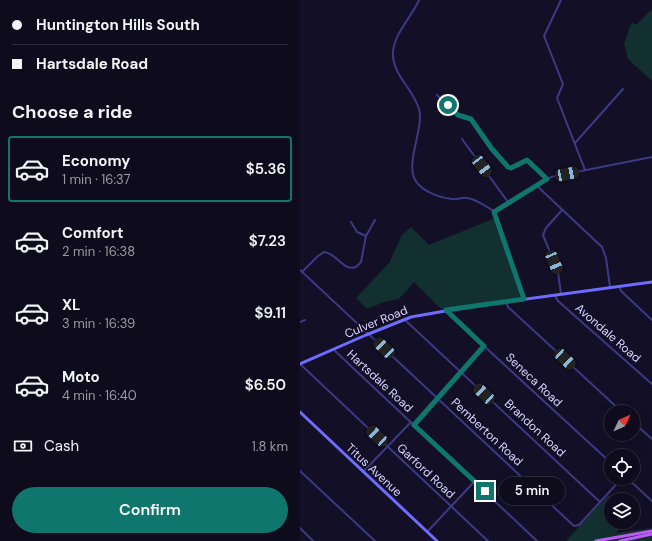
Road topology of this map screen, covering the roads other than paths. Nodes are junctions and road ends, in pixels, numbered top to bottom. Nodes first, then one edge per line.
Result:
1 (419, 0) edge
2 (561, 0) edge
3 (623, 89) dead end
4 (437, 95) dead end
5 (462, 139) dead end
6 (575, 143) junction
7 (652, 158) edge
8 (585, 170) junction
9 (547, 179) junction
10 (536, 185) junction
11 (508, 202) junction
12 (562, 210) junction
13 (494, 212) junction
14 (375, 220) dead end
15 (351, 222) dead end
16 (366, 236) junction
17 (301, 271) edge
18 (652, 282) edge
19 (619, 286) junction
20 (610, 287) junction
21 (555, 294) junction
22 (561, 294) junction
23 (524, 299) junction
24 (506, 302) junction
25 (446, 310) junction
26 (404, 319) junction
27 (305, 320) dead end
28 (652, 320) edge
29 (300, 322) edge
30 (368, 334) junction
31 (484, 346) junction
32 (334, 349) junction
33 (300, 364) edge
34 (461, 372) junction
35 (652, 384) edge
36 (438, 398) junction
37 (614, 405) edge
38 (300, 412) edge
39 (411, 422) junction
40 (414, 425) junction
41 (640, 428) edge
42 (652, 439) edge
43 (387, 446) junction
44 (604, 457) edge
45 (300, 472) edge
46 (363, 472) junction
47 (475, 482) junction
48 (616, 485) edge
49 (635, 485) edge
50 (652, 501) edge
51 (600, 502) junction
52 (451, 506) junction
53 (300, 528) edge
54 (652, 531) edge
55 (427, 532) junction
56 (652, 534) edge
57 (314, 541) edge
58 (375, 541) edge
59 (437, 541) edge
60 (488, 541) edge
61 (537, 541) edge
62 (596, 541) edge
63 (620, 541) edge

1 - 13 street
2 - 6 street
3 - 6 street
4 - 9 street
5 - 11 street
6 - 8 street
7 - 8 street
8 - 9 street
9 - 10 street
10 - 11 street
10 - 12 street
11 - 13 street
12 - 20 street
12 - 22 street
13 - 23 street
14 - 16 street
15 - 16 street
16 - 17 street
17 - 30 street, Pemberton Road
18 - 19 main road, Culver Road
19 - 20 main road, Culver Road
19 - 28 street
20 - 22 main road, Culver Road
21 - 22 main road, Culver Road
21 - 23 main road, Culver Road
21 - 35 street, Avondale Road
23 - 24 main road, Culver Road
24 - 25 main road, Culver Road
24 - 37 street
25 - 26 main road, Culver Road
25 - 31 street, Seneca Road
26 - 30 main road, Culver Road
26 - 34 street, Brandon Road
27 - 29 street
30 - 32 main road, Culver Road
30 - 36 street, Pemberton Road
31 - 34 street
31 - 44 street, Seneca Road
32 - 33 main road, Culver Road
32 - 39 street, Hartsdale Road
33 - 43 street, Garford Road
34 - 36 street
34 - 51 street, Brandon Road
36 - 40 street
36 - 51 street, Pemberton Road
38 - 46 main road, Titus Avenue
39 - 40 street, Hartsdale Road
39 - 43 street
40 - 47 street, Hartsdale Road
41 - 42 street
43 - 46 street
43 - 52 street, Garford Road
45 - 58 street
46 - 55 main road, Titus Avenue
47 - 52 street
47 - 61 street, Hartsdale Road
48 - 51 street
49 - 50 street
52 - 55 street
52 - 60 street, Garford Road
53 - 57 street
54 - 62 main road
55 - 59 main road, Titus Avenue
56 - 63 main road

